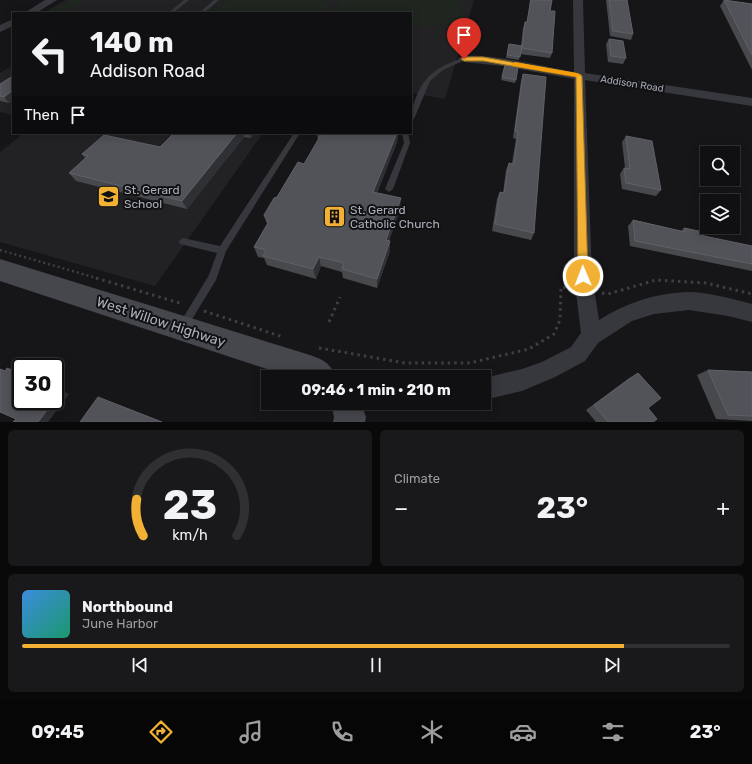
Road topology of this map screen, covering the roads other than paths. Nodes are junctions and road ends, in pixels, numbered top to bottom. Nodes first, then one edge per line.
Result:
1 (52, 0) edge
2 (187, 0) edge
3 (217, 0) edge
4 (578, 0) edge
5 (30, 12) edge
6 (171, 12) edge
7 (202, 12) edge
8 (12, 23) edge
9 (0, 29) edge
10 (12, 32) edge
11 (464, 59) joint
12 (579, 76) junction
13 (752, 102) edge
14 (412, 116) edge
15 (296, 134) edge
16 (405, 134) edge
17 (389, 189) dead end
18 (183, 242) dead end
19 (222, 250) junction
20 (0, 270) edge
21 (752, 313) edge
22 (188, 318) junction
23 (591, 336) junction
24 (310, 370) edge
25 (491, 387) edge
26 (348, 410) edge
27 (349, 422) edge

1 - 5 street
2 - 6 lane
3 - 7 lane
4 - 12 street
8 - 9 street
9 - 10 street
11 - 12 street, Addison Road
11 - 14 lane
12 - 13 street, Addison Road
12 - 23 street
15 - 19 lane
16 - 17 lane
18 - 19 lane
19 - 22 lane
20 - 22 street, West Willow Highway
21 - 23 street
22 - 24 street, West Willow Highway
23 - 25 street
26 - 27 street

